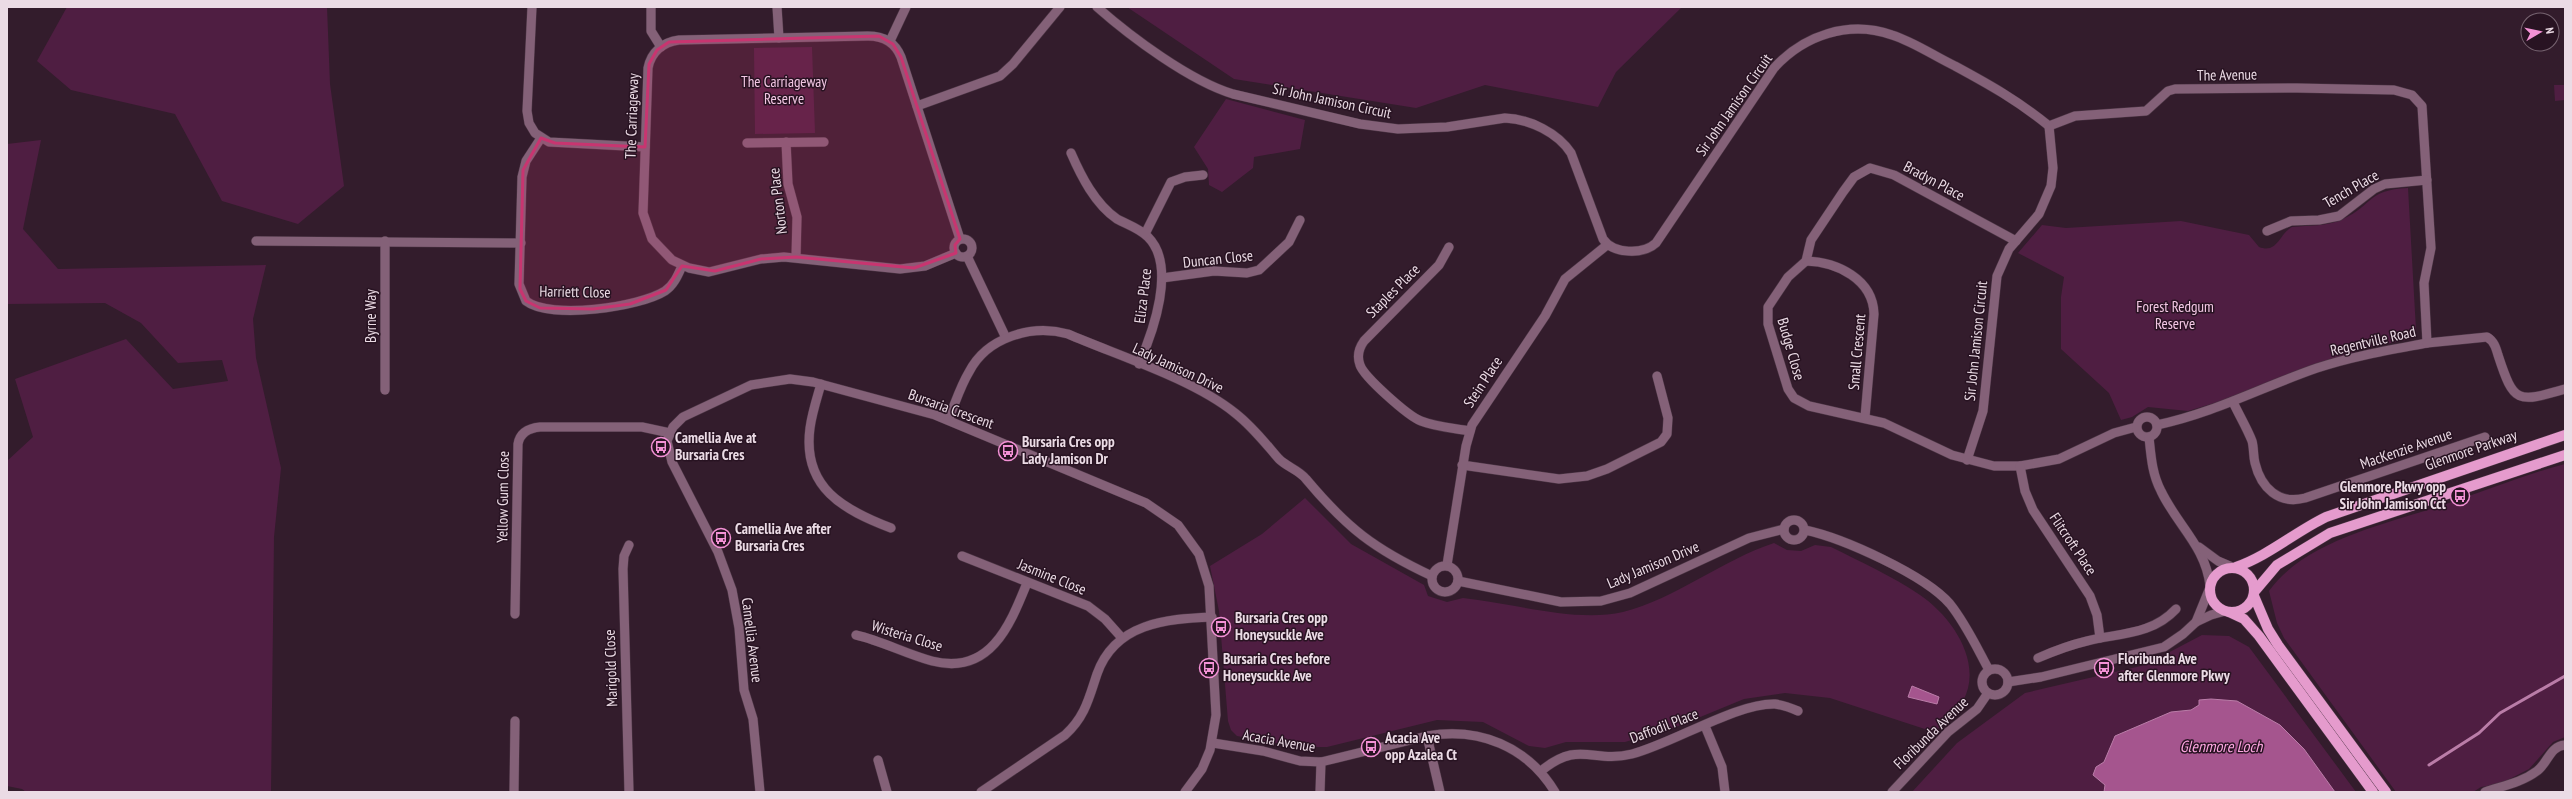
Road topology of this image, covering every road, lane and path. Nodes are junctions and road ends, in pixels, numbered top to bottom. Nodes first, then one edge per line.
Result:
1 (532, 7) edge
2 (651, 7) edge
3 (777, 7) edge
4 (906, 7) edge
5 (1060, 7) edge
6 (1097, 7) edge
7 (779, 38) junction
8 (890, 41) junction
9 (661, 47) junction
10 (2414, 96) joint
11 (917, 106) junction
12 (2049, 126) junction
13 (541, 138) junction
14 (786, 142) junction
15 (824, 142) dead end
16 (747, 143) dead end
17 (645, 147) junction
18 (1071, 152) dead end
19 (1203, 175) dead end
20 (2427, 180) junction
21 (1300, 220) dead end
22 (2267, 231) dead end
23 (1146, 234) junction
24 (960, 240) junction
25 (256, 241) dead end
26 (385, 241) junction
27 (2016, 241) junction
28 (521, 243) junction
29 (1607, 245) junction
30 (1449, 247) dead end
31 (956, 253) junction
32 (967, 256) junction
33 (796, 257) junction
34 (1806, 261) junction
35 (682, 266) junction
36 (1162, 278) junction
37 (1006, 338) junction
38 (2427, 343) junction
39 (1139, 364) junction
40 (1657, 376) dead end
41 (821, 384) junction
42 (2565, 389) edge
43 (385, 390) dead end
44 (2233, 402) junction
45 (1865, 417) junction
46 (948, 420) junction
47 (2157, 425) junction
48 (2136, 427) junction
49 (1470, 430) junction
50 (670, 433) junction
51 (2565, 435) edge
52 (2149, 437) junction
53 (2485, 437) dead end
54 (2565, 455) edge
55 (1967, 460) junction
56 (1462, 465) junction
57 (2020, 466) junction
58 (891, 528) dead end
59 (1784, 529) junction
60 (1805, 530) junction
61 (2197, 544) junction
62 (629, 545) dead end
63 (962, 556) dead end
64 (1447, 565) junction
65 (2234, 567) junction
66 (1432, 576) junction
67 (1458, 582) junction
68 (1027, 583) junction
69 (2210, 588) junction
70 (2254, 594) junction
71 (2176, 609) dead end
72 (2227, 612) junction
73 (515, 614) dead end
74 (1212, 617) junction
75 (2196, 622) junction
76 (856, 636) dead end
77 (1122, 638) junction
78 (2100, 638) junction
79 (2038, 658) dead end
80 (1989, 670) junction
81 (2008, 682) junction
82 (1988, 693) junction
83 (1798, 711) dead end
84 (515, 721) dead end
85 (1704, 726) junction
86 (1427, 736) junction
87 (1213, 743) junction
88 (2565, 745) edge
89 (878, 760) dead end
90 (1321, 762) junction
91 (1541, 771) junction
92 (514, 792) edge
93 (630, 792) edge
94 (760, 792) edge
95 (887, 792) edge
96 (981, 792) edge
97 (1184, 792) edge
98 (1320, 792) edge
99 (1440, 792) edge
100 (1555, 792) edge
101 (1724, 792) edge
102 (1892, 792) edge
103 (2373, 792) edge
104 (2386, 792) edge
105 (2485, 792) edge

1 - 13 street
2 - 9 street
3 - 7 street
4 - 8 street
5 - 11 street
6 - 29 street, Sir John Jamison Circuit
7 - 8 street
7 - 9 street
8 - 11 street
9 - 17 street, The Carriageway
10 - 12 street, The Avenue
10 - 20 street, Regentville Road
11 - 24 street
12 - 27 street, Sir John Jamison Circuit
12 - 29 street, Sir John Jamison Circuit
13 - 17 street
13 - 28 street, Harriett Close
14 - 15 street
14 - 16 street
14 - 33 street, Norton Place
17 - 35 street, The Carriageway
18 - 23 street, Eliza Place
19 - 23 street
20 - 22 street, Tench Place
20 - 38 street, Regentville Road
21 - 36 street, Duncan Close
23 - 36 street, Eliza Place
24 - 31 street
24 - 32 street
25 - 26 street
26 - 28 street
26 - 43 street, Byrne Way
27 - 34 street, Bradyn Place
27 - 55 street, Sir John Jamison Circuit
28 - 35 street, Harriett Close
29 - 49 street, Stein Place
30 - 49 street, Staples Place
31 - 32 street
31 - 33 street, The Carriageway
32 - 37 street
33 - 35 street, The Carriageway
34 - 45 street, Small Crescent
34 - 45 street, Budge Close
36 - 39 street, Eliza Place
37 - 39 street, Lady Jamison Drive
37 - 46 street, Lady Jamison Drive
38 - 42 street
38 - 44 street, Regentville Road
39 - 66 street, Lady Jamison Drive
40 - 56 street
41 - 46 street, Bursaria Crescent
41 - 50 street, Bursaria Crescent
41 - 58 street
44 - 47 street, Regentville Road
44 - 53 street, MacKenzie Avenue
45 - 55 street, Budge Close
46 - 74 street, Bursaria Crescent
47 - 48 street
47 - 52 street
48 - 52 street
48 - 57 street
49 - 56 street, Stein Place
50 - 73 street, Yellow Gum Close
50 - 94 street, Camellia Avenue
51 - 65 main road, Glenmore Parkway
52 - 61 street
54 - 70 main road
55 - 57 street
56 - 64 street, Stein Place
57 - 78 street, Flitcroft Place
59 - 60 street
59 - 60 street
59 - 67 street, Lady Jamison Drive
60 - 80 street
61 - 65 street
61 - 69 street
62 - 93 street, Marigold Close
63 - 68 street, Jasmine Close
64 - 66 street
64 - 67 street
65 - 69 main road
65 - 70 main road
66 - 67 street
68 - 76 street, Wisteria Close
68 - 77 street, Jasmine Close
69 - 72 main road
69 - 75 street
70 - 72 main road
70 - 104 main road
71 - 78 street
72 - 75 street
72 - 103 main road
74 - 77 street
74 - 87 street, Bursaria Crescent
75 - 81 street
77 - 96 street
78 - 79 street
80 - 81 street
80 - 82 street
81 - 82 street
82 - 102 street, Floribunda Avenue
83 - 85 street, Daffodil Place
84 - 92 street
85 - 91 street, Daffodil Place
85 - 101 street
86 - 90 street, Acacia Avenue
86 - 91 street, Acacia Avenue
86 - 99 street
87 - 90 street, Acacia Avenue
87 - 97 street, Bursaria Crescent
88 - 105 street
89 - 95 street
90 - 98 street
91 - 100 street, Acacia Avenue

